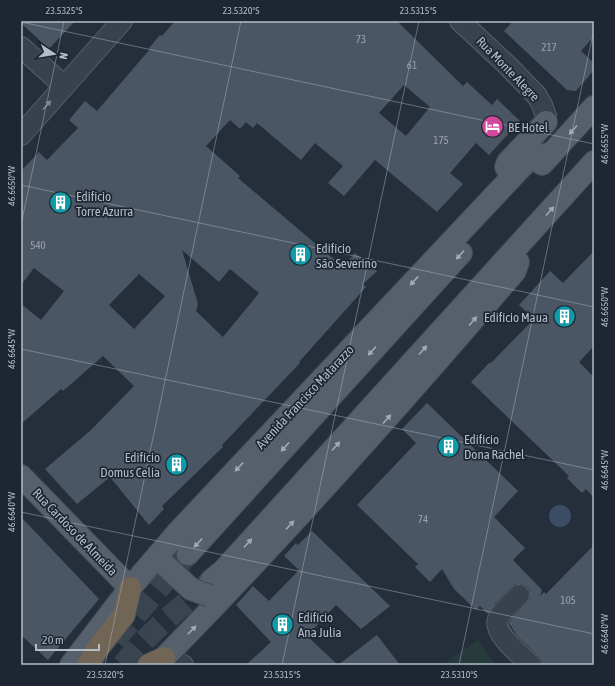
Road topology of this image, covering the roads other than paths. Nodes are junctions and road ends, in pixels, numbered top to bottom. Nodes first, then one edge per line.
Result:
1 (122, 21) edge
2 (460, 21) edge
3 (21, 47) edge
4 (64, 86) junction
5 (594, 107) edge
6 (546, 122) joint
7 (21, 135) edge
8 (552, 153) junction
9 (594, 162) edge
10 (499, 192) junction
11 (21, 476) edge
12 (188, 554) tunnel mouth
13 (161, 560) junction
14 (130, 588) junction
15 (214, 592) junction
16 (519, 595) dead end
17 (164, 663) edge
18 (71, 665) edge
19 (88, 665) edge
20 (531, 665) edge

1 - 4 street
2 - 6 street, Rua Monte Alegre
3 - 4 street
7 -> 4 street
5 -> 8 main road, Avenida Francisco Matarazzo
6 - 10 main road
8 - 10 main road, Avenida Francisco Matarazzo
8 -> 12 main road, Avenida Francisco Matarazzo
15 -> 9 main road
10 -> 13 main road, Avenida Francisco Matarazzo
11 - 14 main road, Rua Cardoso de Almeida
13 - 14 main road, Avenida Francisco Matarazzo
13 - 15 main road, bridge
14 - 18 main road
14 - 19 highway, Avenida Francisco Matarazzo
17 -> 15 main road
16 - 20 street

